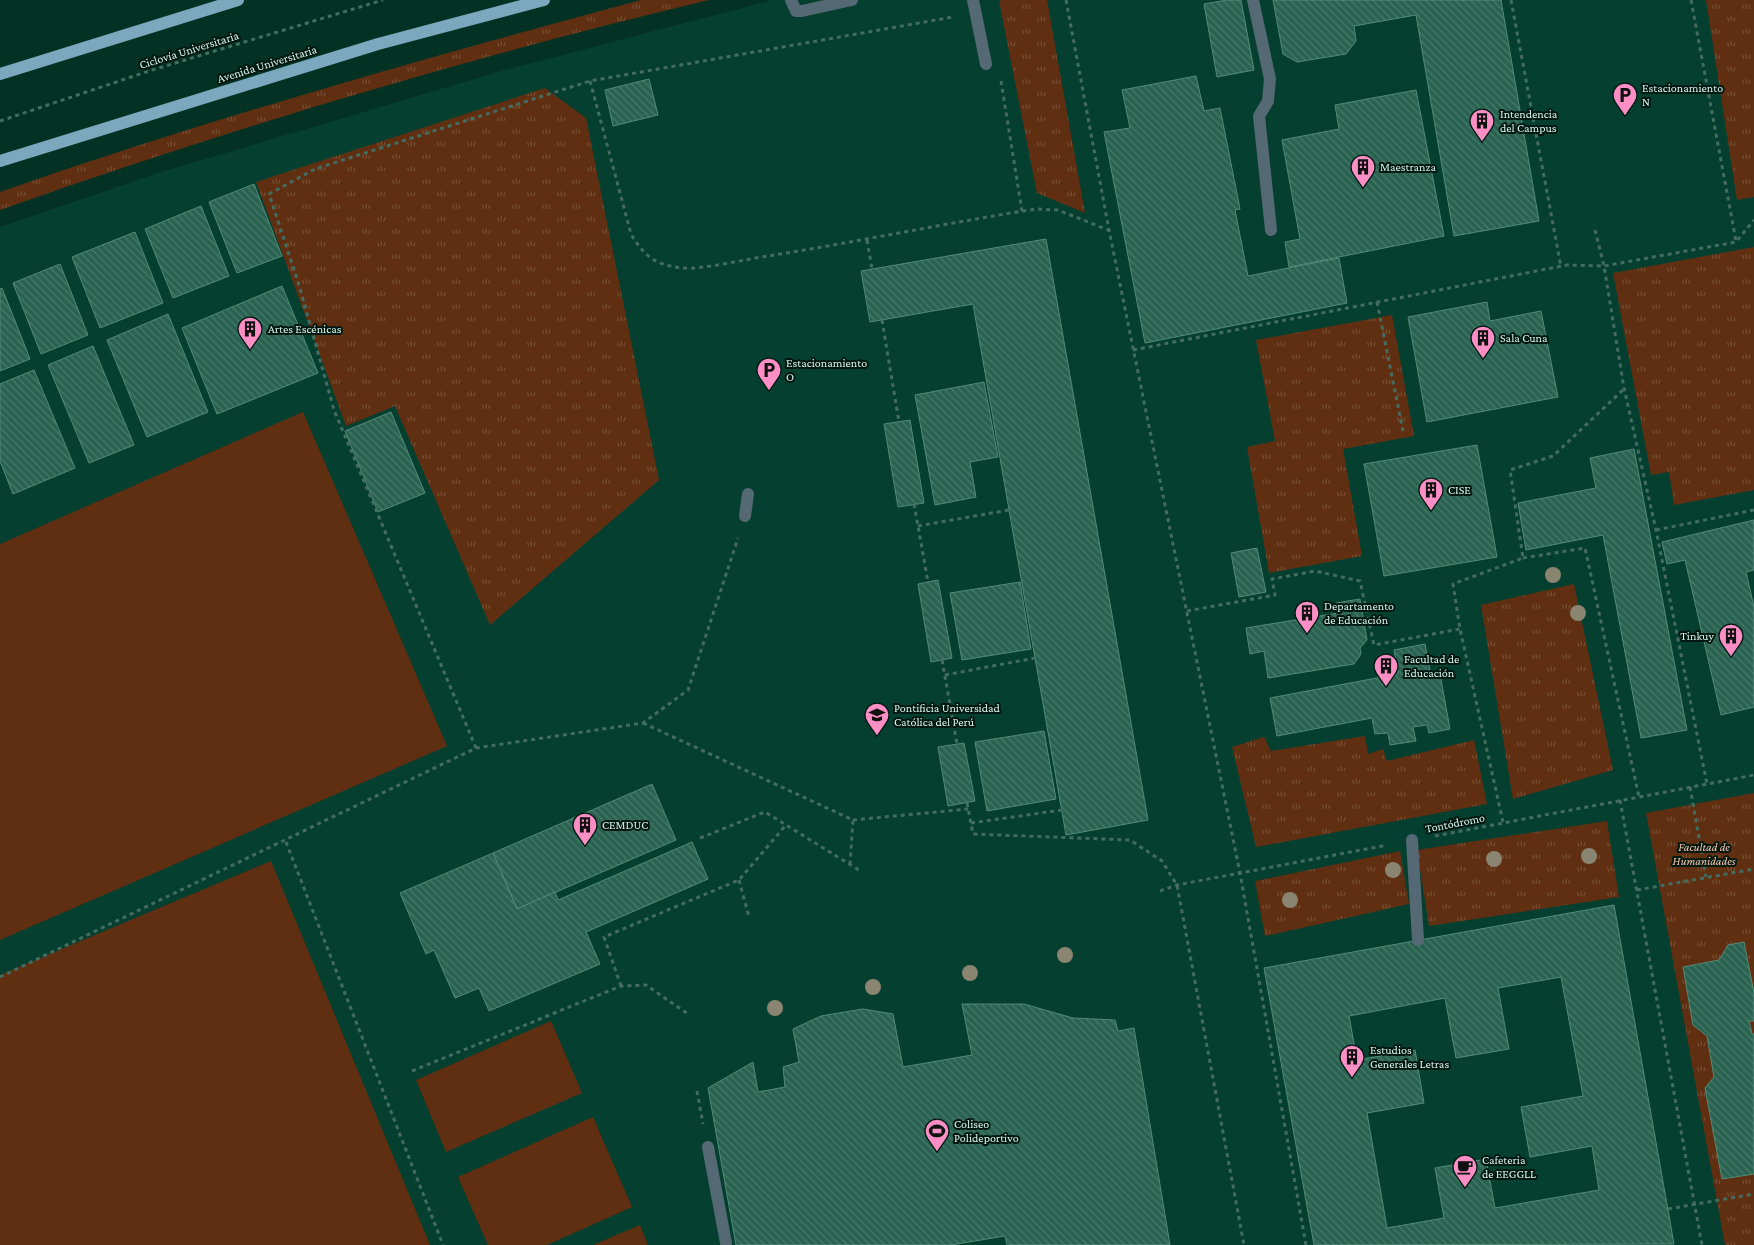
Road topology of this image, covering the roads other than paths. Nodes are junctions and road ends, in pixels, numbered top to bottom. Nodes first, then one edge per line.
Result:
1 (238, 0) edge
2 (544, 0) edge
3 (791, 0) edge
4 (852, 0) edge
5 (974, 0) edge
6 (1253, 0) edge
7 (986, 64) dead end
8 (0, 74) edge
9 (0, 161) edge
10 (1271, 230) dead end
11 (748, 494) dead end
12 (745, 516) road end
13 (1412, 840) road end
14 (1418, 940) dead end
15 (708, 1147) road end
16 (726, 1243) dead end

1 - 8 main road
2 - 9 main road, Avenida Universitaria
3 - 4 street
5 - 7 street
6 - 10 street
11 - 12 street
13 - 14 street
15 - 16 street

